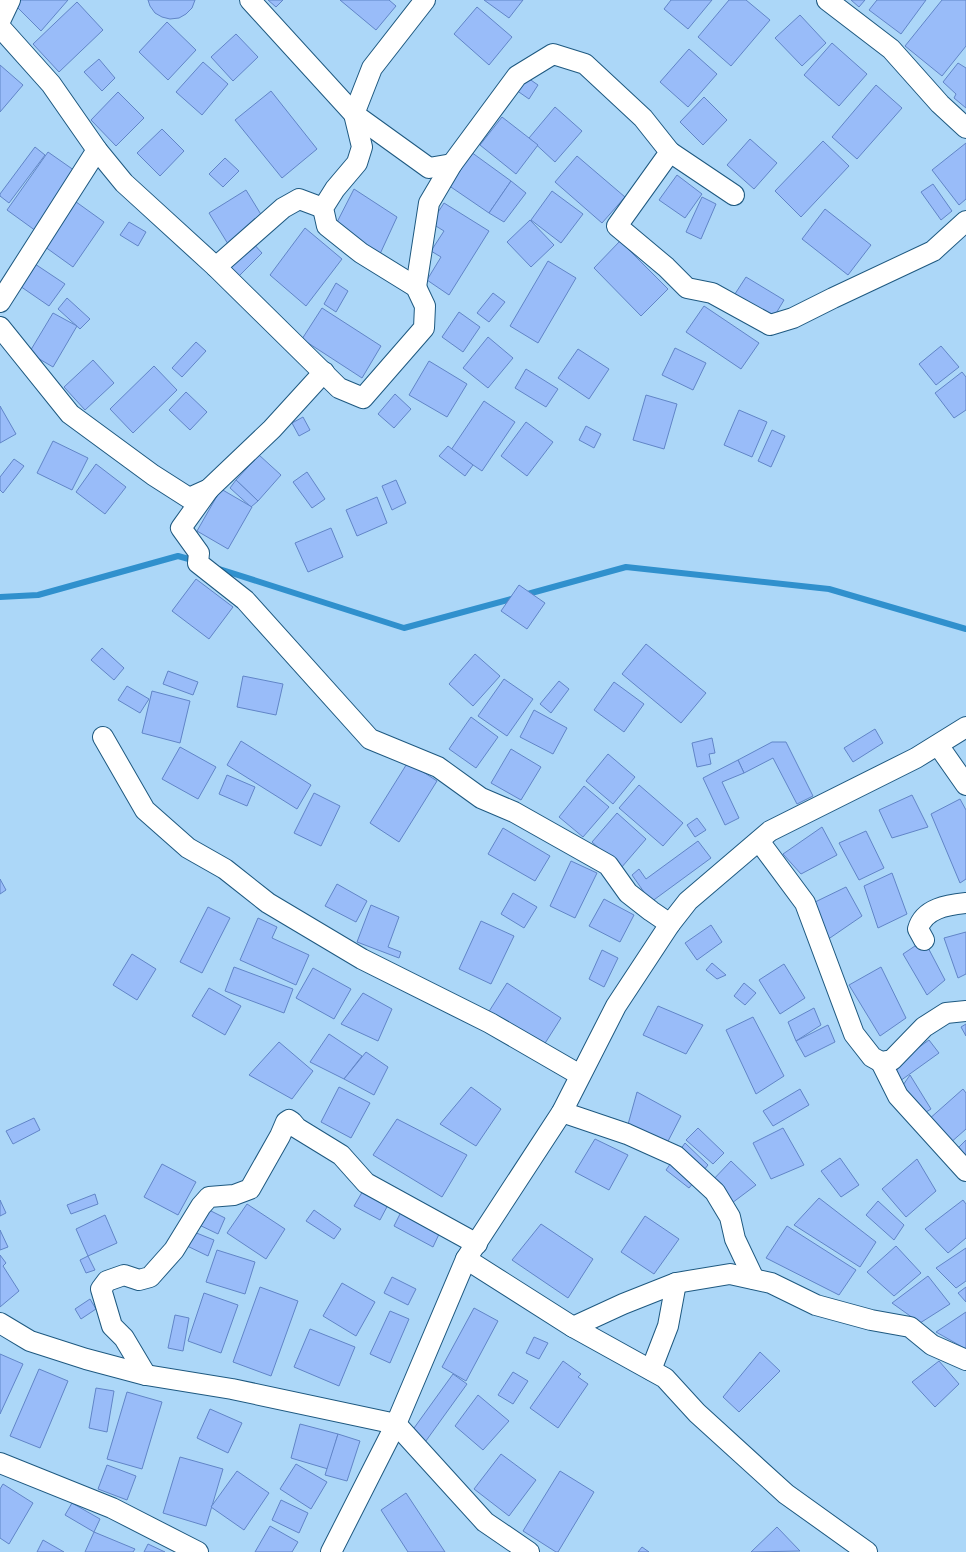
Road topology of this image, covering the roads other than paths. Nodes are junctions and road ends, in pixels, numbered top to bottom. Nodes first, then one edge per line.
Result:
1 (10, 0) edge
2 (250, 0) edge
3 (425, 0) edge
4 (827, 0) edge
5 (0, 21) edge
6 (0, 27) edge
7 (354, 114) junction
8 (966, 128) edge
9 (97, 150) junction
10 (670, 152) junction
11 (452, 164) junction
12 (734, 195) dead end
13 (323, 208) junction
14 (966, 221) edge
15 (216, 267) junction
16 (416, 287) junction
17 (0, 302) edge
18 (0, 327) edge
19 (324, 372) junction
20 (210, 489) junction
21 (966, 727) edge
22 (103, 737) dead end
23 (938, 745) junction
24 (966, 785) edge
25 (760, 840) junction
26 (966, 903) edge
27 (670, 924) junction
28 (924, 940) dead end
29 (966, 1011) edge
30 (881, 1062) junction
31 (580, 1075) junction
32 (562, 1112) junction
33 (966, 1171) edge
34 (472, 1251) junction
35 (754, 1279) junction
36 (676, 1283) junction
37 (0, 1323) edge
38 (573, 1327) junction
39 (966, 1360) edge
40 (651, 1370) junction
41 (146, 1375) junction
42 (396, 1424) junction
43 (0, 1463) edge
44 (858, 1550) edge
45 (198, 1552) edge
46 (331, 1552) edge
47 (529, 1552) edge

1 - 5 street
2 - 7 street
3 - 7 street
4 - 8 street
6 - 9 street
7 - 11 street
7 - 13 street
9 - 15 street
9 - 17 street
10 - 11 street
10 - 12 street
10 - 14 street
11 - 16 street
13 - 15 street
13 - 16 street
15 - 19 street
16 - 19 street
18 - 20 street
19 - 20 street
20 - 27 street
21 - 23 street
22 - 31 street
23 - 24 street
23 - 25 street
25 - 27 street
25 - 30 street
26 - 28 street
27 - 31 street
29 - 30 street
30 - 33 street
31 - 32 street
32 - 34 street
32 - 35 street
34 - 38 street
34 - 41 street
34 - 42 street
35 - 36 street
35 - 39 street
36 - 38 street
36 - 40 street
37 - 41 street
38 - 40 street
40 - 44 street
41 - 42 street
42 - 46 street
42 - 47 street
43 - 45 street

